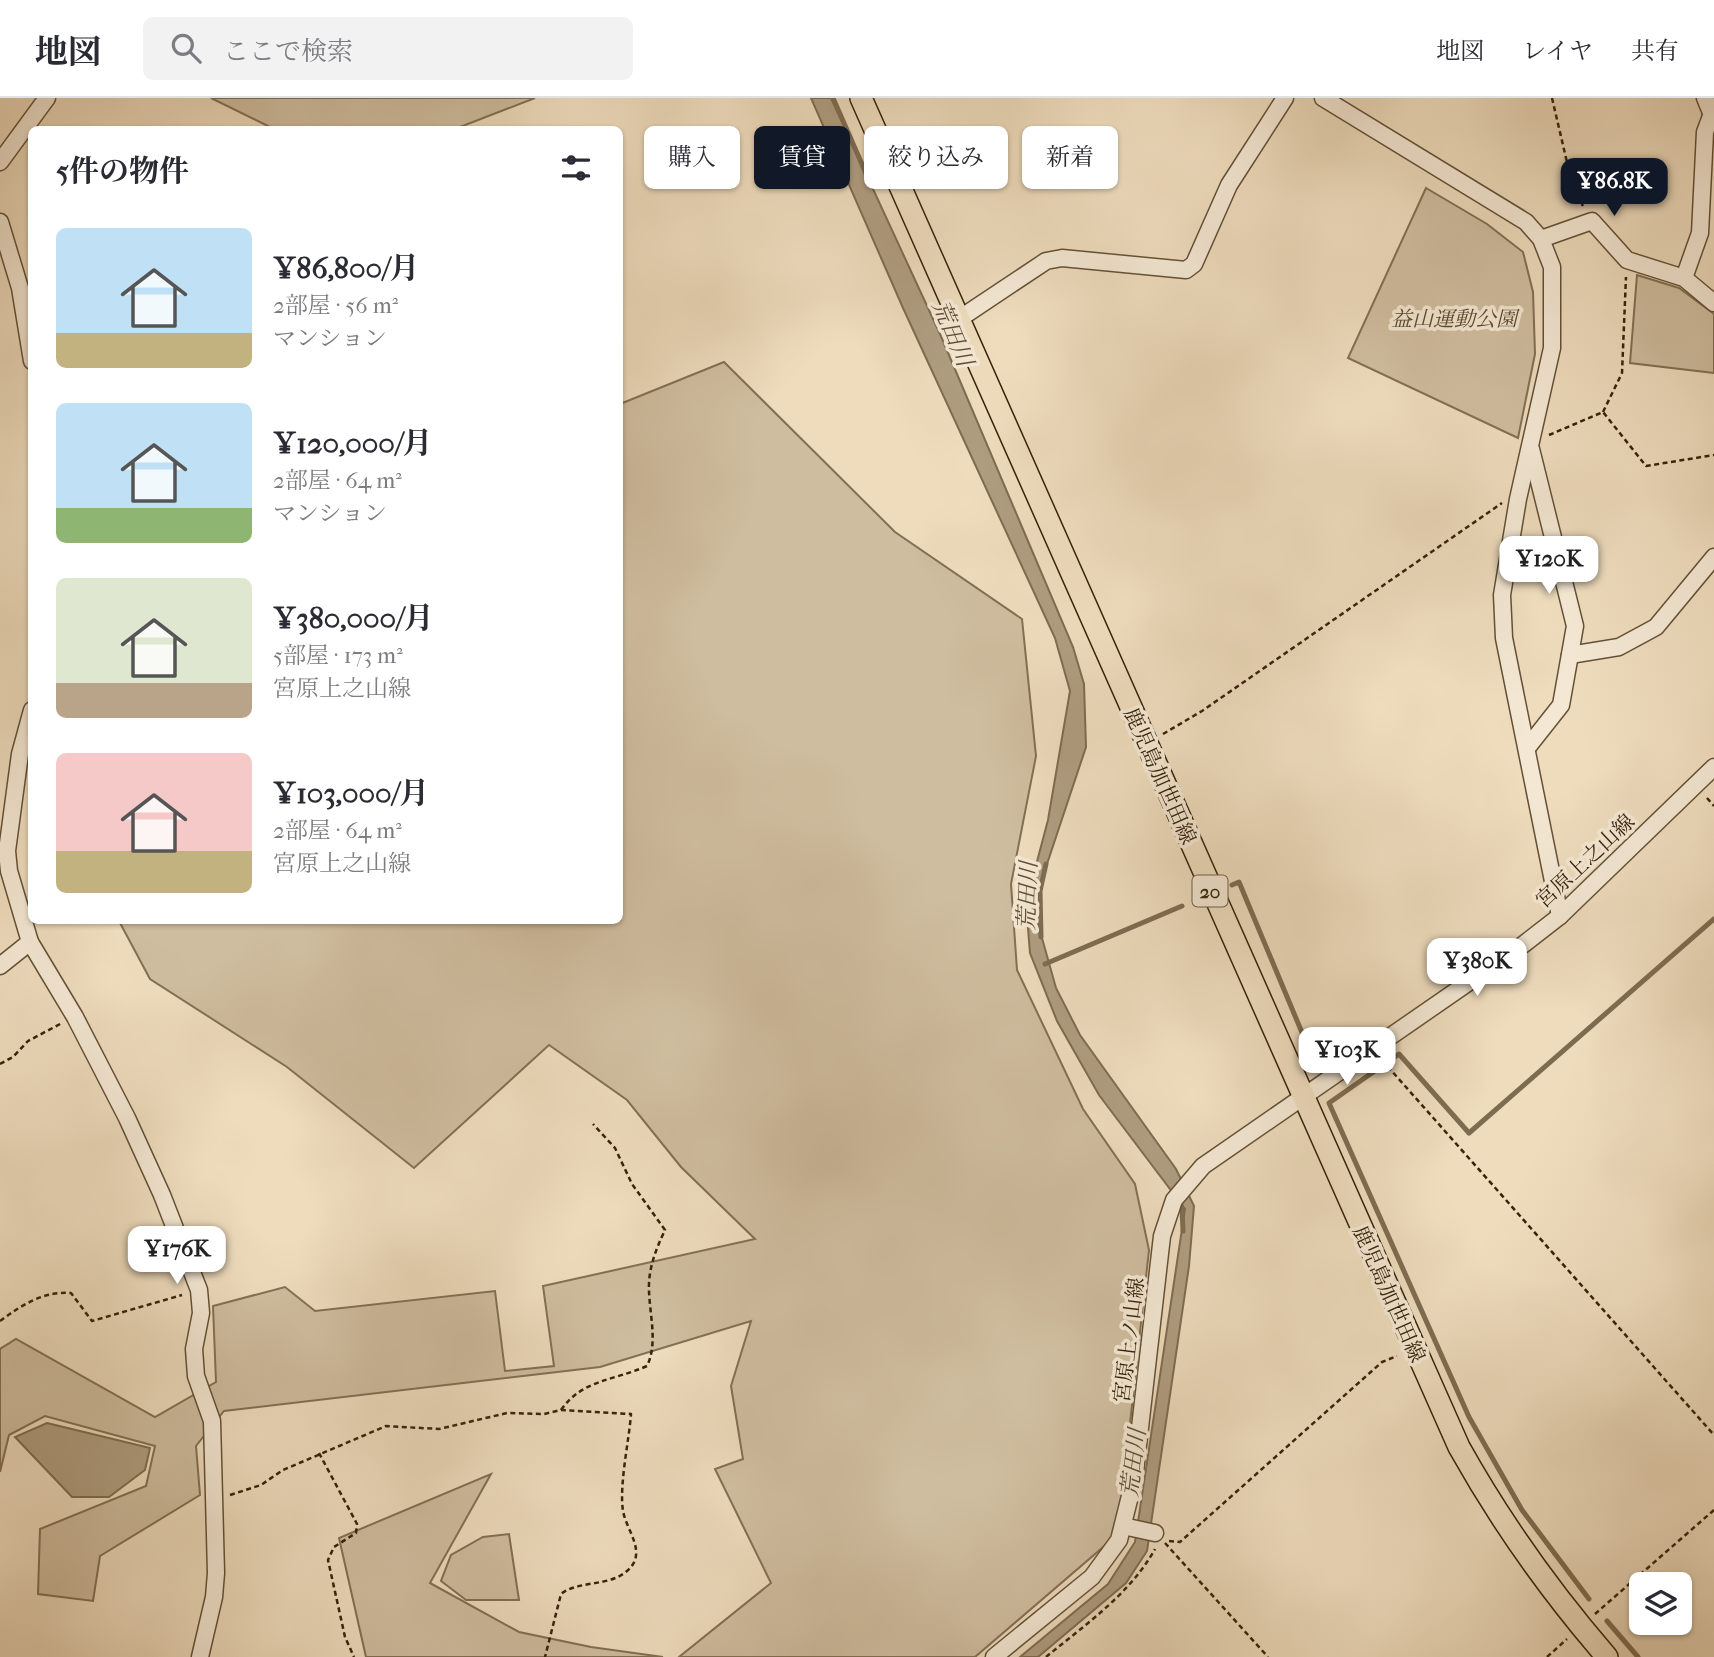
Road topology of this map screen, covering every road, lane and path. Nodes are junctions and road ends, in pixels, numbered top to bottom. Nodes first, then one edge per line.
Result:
1 (47, 98) edge
2 (860, 98) edge
3 (1285, 98) edge
4 (1323, 98) edge
5 (1552, 98) edge
6 (1705, 98) edge
7 (1712, 118) edge
8 (0, 162) edge
9 (1592, 221) junction
10 (0, 222) edge
11 (1541, 239) junction
12 (1627, 260) junction
13 (1684, 278) junction
14 (1714, 303) edge
15 (959, 319) junction
16 (28, 337) edge
17 (1604, 412) junction
18 (1530, 443) junction
19 (1714, 455) edge
20 (1518, 499) junction
21 (1714, 557) edge
22 (1570, 655) junction
23 (28, 725) edge
24 (1145, 742) junction
25 (1527, 748) junction
26 (1714, 767) edge
27 (1560, 916) junction
28 (30, 942) junction
29 (0, 966) edge
30 (75, 1017) junction
31 (0, 1064) edge
32 (1388, 1066) dead end
33 (1301, 1098) junction
34 (593, 1124) dead end
35 (1174, 1200) joint
36 (199, 1290) junction
37 (0, 1321) edge
38 (1414, 1350) junction
39 (561, 1410) junction
40 (1714, 1435) edge
41 (319, 1453) junction
42 (214, 1500) junction
43 (1714, 1510) edge
44 (1123, 1526) junction
45 (1159, 1537) junction
46 (1581, 1627) junction
47 (200, 1657) edge
48 (354, 1657) edge
49 (545, 1657) edge
50 (994, 1657) edge
51 (1046, 1657) edge
52 (1268, 1657) edge
53 (1547, 1657) edge
54 (1606, 1657) edge

1 - 8 street
2 - 15 main road, 鹿児島加世田線 / 20
3 - 15 street
4 - 11 street
5 - 9 path
6 - 7 street
7 - 13 street
9 - 11 street
9 - 12 street
10 - 16 street
11 - 18 street
12 - 13 street
12 - 17 path
13 - 14 street
15 - 24 main road, 鹿児島加世田線 / 20
17 - 18 path
17 - 19 path
18 - 20 street
18 - 22 street
20 - 24 path
20 - 25 street
21 - 22 street
22 - 25 street
23 - 28 street
24 - 33 main road, 鹿児島加世田線 / 20
25 - 27 street
26 - 27 street, 宮原上之山線
27 - 33 street, 宮原上之山線
28 - 29 street
28 - 30 street
30 - 31 path
30 - 36 street
32 - 40 path
33 - 35 street, 宮原上之山線
33 - 38 main road, 鹿児島加世田線 / 20
34 - 39 path
35 - 44 street, 宮原上ノ山線
36 - 37 path
36 - 42 street
38 - 45 path
38 - 46 main road, 鹿児島加世田線 / 20
39 - 41 path
39 - 49 path
41 - 42 path
41 - 48 path
42 - 47 street
43 - 46 path
44 - 45 street
44 - 50 street
45 - 51 path
45 - 52 path
46 - 53 path
46 - 54 main road, 鹿児島加世田線 / 20

